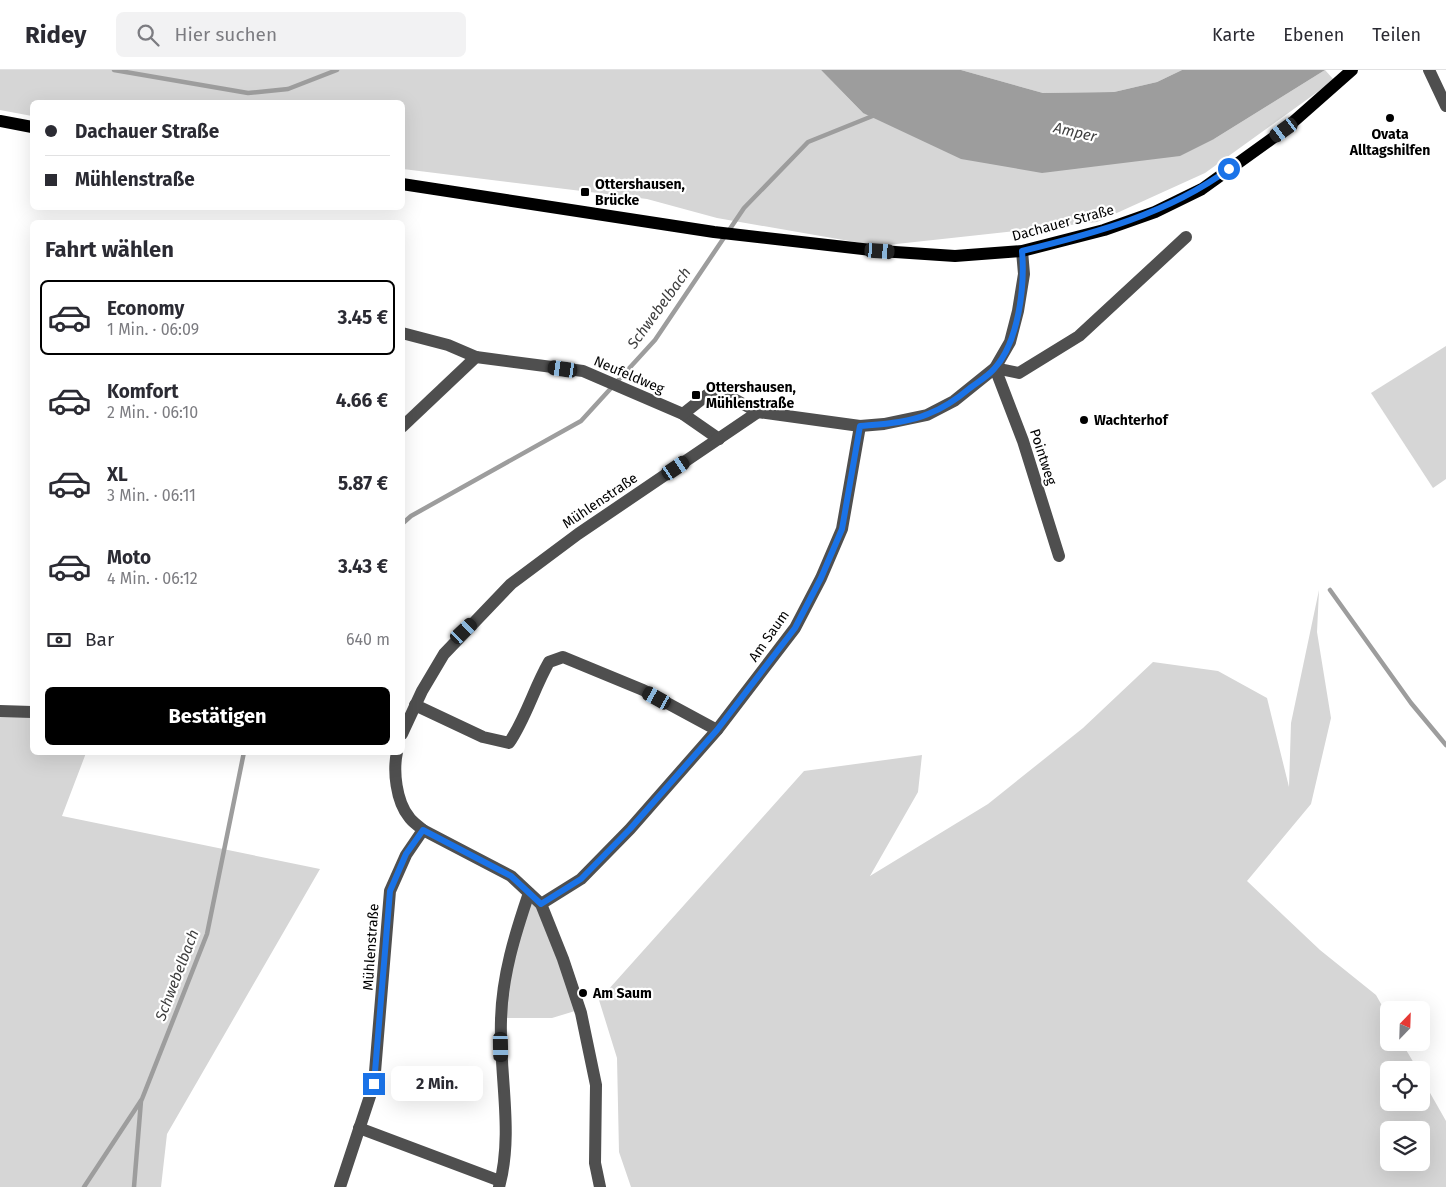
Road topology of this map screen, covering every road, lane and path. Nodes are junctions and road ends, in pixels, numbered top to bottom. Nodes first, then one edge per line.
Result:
1 (1352, 70) edge
2 (1429, 70) edge
3 (1446, 106) edge
4 (0, 121) edge
5 (30, 127) edge
6 (405, 184) edge
7 (1186, 237) dead end
8 (1022, 251) junction
9 (405, 334) edge
10 (476, 356) junction
11 (995, 368) junction
12 (758, 412) junction
13 (683, 414) junction
14 (405, 424) edge
15 (860, 426) junction
16 (719, 439) junction
17 (1059, 556) dead end
18 (415, 705) junction
19 (0, 711) edge
20 (30, 712) edge
21 (405, 727) edge
22 (717, 730) junction
23 (397, 755) edge
24 (423, 830) junction
25 (529, 893) junction
26 (541, 904) junction
27 (358, 1128) junction
28 (500, 1184) edge
29 (340, 1187) edge
30 (600, 1187) edge

1 - 8 main road, Dachauer Straße
2 - 3 street
4 - 5 main road
6 - 8 main road, Dachauer Straße
7 - 11 street
8 - 11 street
9 - 10 street, Neufeldweg
10 - 13 street, Neufeldweg
10 - 14 street
11 - 15 street
11 - 17 street, Pointweg
12 - 13 street
12 - 15 street
12 - 16 street, Mühlenstraße
13 - 16 street, Neufeldweg
15 - 22 street, Am Saum
16 - 18 street, Mühlenstraße
18 - 21 street, Mühlenstraße
18 - 22 street
19 - 20 street
22 - 26 street, Am Saum
23 - 24 street
24 - 25 street
24 - 27 street, Mühlenstraße
25 - 26 street
25 - 28 street
26 - 30 street
27 - 28 street
27 - 29 street, Mühlenstraße

